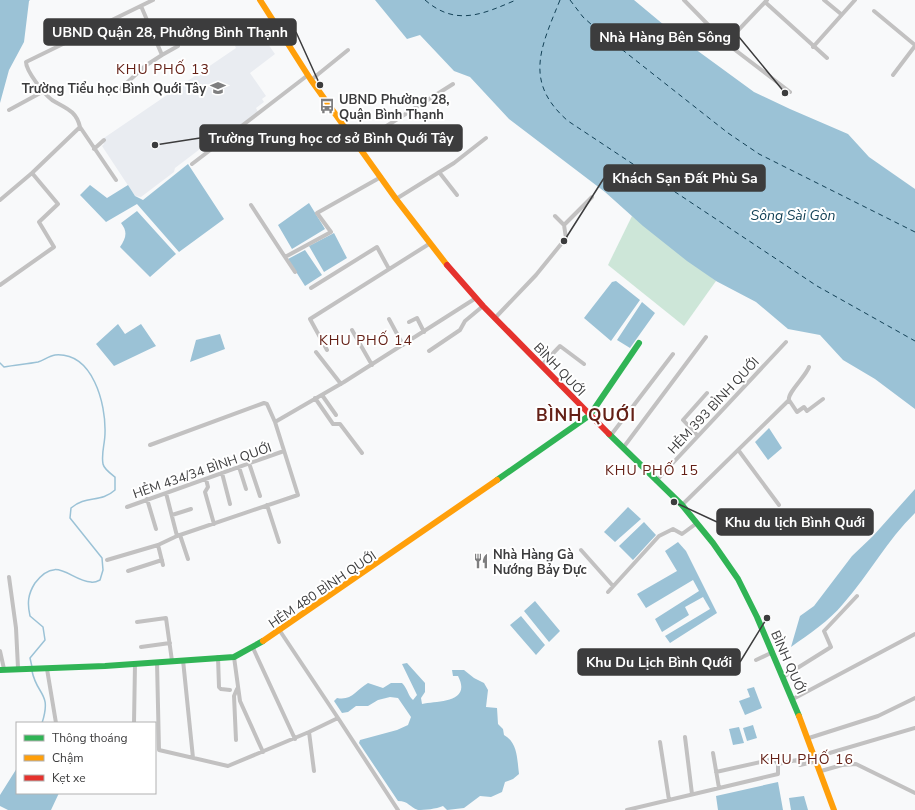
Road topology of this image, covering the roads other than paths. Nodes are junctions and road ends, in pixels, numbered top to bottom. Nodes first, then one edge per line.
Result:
1 (153, 0) edge
2 (260, 0) edge
3 (684, 0) edge
4 (824, 0) edge
5 (855, 0) edge
6 (766, 1) edge
7 (141, 6) junction
8 (874, 11) dead end
9 (841, 14) junction
10 (915, 36) edge
11 (726, 43) junction
12 (914, 44) edge
13 (178, 46) dead end
14 (813, 47) junction
15 (348, 50) dead end
16 (162, 55) junction
17 (827, 58) dead end
18 (893, 75) dead end
19 (310, 77) junction
20 (453, 84) dead end
21 (44, 91) junction
22 (118, 91) dead end
23 (790, 92) dead end
24 (10, 110) dead end
25 (80, 127) junction
26 (486, 138) dead end
27 (104, 140) dead end
28 (358, 144) junction
29 (94, 149) junction
30 (192, 164) dead end
31 (439, 172) junction
32 (32, 174) junction
33 (382, 177) junction
34 (116, 180) dead end
35 (457, 195) dead end
36 (592, 197) dead end
37 (396, 199) junction
38 (0, 200) edge
39 (252, 205) dead end
40 (555, 216) dead end
41 (564, 225) junction
42 (429, 244) junction
43 (285, 257) junction
44 (389, 269) junction
45 (295, 272) dead end
46 (0, 285) edge
47 (310, 288) dead end
48 (476, 298) junction
49 (484, 306) junction
50 (495, 318) junction
51 (389, 319) dead end
52 (409, 322) dead end
53 (352, 330) dead end
54 (424, 332) junction
55 (706, 337) dead end
56 (786, 342) dead end
57 (639, 343) dead end
58 (402, 345) junction
59 (327, 350) dead end
60 (429, 351) dead end
61 (316, 352) dead end
62 (673, 354) dead end
63 (584, 364) dead end
64 (372, 365) junction
65 (542, 365) junction
66 (809, 367) dead end
67 (341, 384) junction
68 (707, 393) dead end
69 (322, 395) junction
70 (315, 398) junction
71 (823, 398) dead end
72 (789, 400) junction
73 (336, 415) dead end
74 (590, 415) junction
75 (275, 422) junction
76 (611, 435) junction
77 (698, 436) junction
78 (150, 445) dead end
79 (623, 448) junction
80 (284, 451) junction
81 (739, 451) junction
82 (362, 453) dead end
83 (249, 463) junction
84 (238, 467) junction
85 (222, 473) junction
86 (206, 480) junction
87 (656, 481) junction
88 (246, 489) dead end
89 (166, 493) junction
90 (260, 496) dead end
91 (147, 499) junction
92 (230, 504) dead end
93 (267, 505) junction
94 (682, 505) junction
95 (779, 505) dead end
96 (127, 507) dead end
97 (191, 509) dead end
98 (172, 515) junction
99 (214, 524) junction
100 (697, 524) junction
101 (156, 529) dead end
102 (179, 535) junction
103 (278, 542) dead end
104 (158, 545) junction
105 (581, 550) dead end
106 (188, 559) dead end
107 (107, 560) dead end
108 (128, 571) dead end
109 (9, 577) dead end
110 (613, 586) junction
111 (608, 592) dead end
112 (857, 596) dead end
113 (136, 622) dead end
114 (280, 631) junction
115 (915, 634) edge
116 (170, 643) junction
117 (141, 647) dead end
118 (253, 648) junction
119 (0, 651) edge
120 (773, 652) junction
121 (218, 657) junction
122 (234, 657) junction
123 (183, 660) junction
124 (756, 660) dead end
125 (172, 661) junction
126 (157, 662) junction
127 (135, 664) junction
128 (18, 668) junction
129 (2, 669) edge
130 (47, 669) junction
131 (783, 677) junction
132 (237, 689) junction
133 (230, 690) dead end
134 (915, 698) edge
135 (793, 699) junction
136 (338, 718) junction
137 (56, 722) edge
138 (134, 722) edge
139 (915, 728) edge
140 (309, 732) junction
141 (685, 737) dead end
142 (809, 738) junction
143 (295, 739) junction
144 (236, 740) dead end
145 (660, 742) dead end
146 (263, 752) junction
147 (713, 753) dead end
148 (193, 758) junction
149 (817, 759) junction
150 (778, 764) junction
151 (314, 771) dead end
152 (821, 771) junction
153 (716, 772) junction
154 (719, 788) junction
155 (915, 793) edge
156 (692, 794) junction
157 (669, 800) junction
158 (398, 810) edge
159 (629, 810) edge
160 (834, 810) edge

1 - 7 street
2 - 19 main road, BÌNH QUỚI
3 - 11 street
4 - 9 street
5 - 9 street
6 - 11 street
6 - 14 street
7 - 16 street
7 - 21 street
8 - 12 street
9 - 14 street
10 - 12 street
11 - 23 street
12 - 18 street
13 - 16 street
14 - 17 street
15 - 19 street
16 - 22 street
19 - 28 main road, BÌNH QUỚI
19 - 30 street
20 - 28 street
21 - 24 street
21 - 25 street
25 - 29 street
25 - 32 street
26 - 31 street
27 - 29 street
28 - 33 main road, BÌNH QUỚI
29 - 34 street
31 - 35 street
31 - 37 street
32 - 38 street
32 - 46 street
33 - 37 main road, BÌNH QUỚI
33 - 43 street
36 - 41 street
37 - 42 main road, BÌNH QUỚI
39 - 43 street
40 - 41 street
41 - 50 street
42 - 44 street
42 - 48 main road, BÌNH QUỚI
43 - 45 street
44 - 47 street
44 - 59 street
48 - 49 main road, BÌNH QUỚI
48 - 54 street
49 - 50 main road, BÌNH QUỚI
49 - 60 street
50 - 65 main road, BÌNH QUỚI
51 - 58 street
52 - 54 street
53 - 64 street
54 - 58 street
55 - 79 street
56 - 77 street, HẺM 393 BÌNH QUỚI
57 - 74 main road
58 - 64 street
61 - 67 street
62 - 76 street
63 - 65 street
64 - 67 street
65 - 74 main road, BÌNH QUỚI
66 - 72 street
67 - 69 street
68 - 77 street
69 - 70 street
69 - 73 street
70 - 75 street
70 - 82 street
71 - 72 street
72 - 81 street
74 - 76 main road, BÌNH QUỚI
74 - 114 main road, HẺM 480 BÌNH QUỚI
75 - 78 street
75 - 80 street
76 - 79 main road, BÌNH QUỚI
77 - 87 street, HẺM 393 BÌNH QUỚI
79 - 87 main road, BÌNH QUỚI
80 - 83 street, HẺM 434/34 BÌNH QUỚI
80 - 93 street
81 - 94 street
81 - 95 street
83 - 84 street, HẺM 434/34 BÌNH QUỚI
83 - 90 street
84 - 85 street, HẺM 434/34 BÌNH QUỚI
84 - 88 street
85 - 86 street, HẺM 434/34 BÌNH QUỚI
85 - 92 street
86 - 89 street, HẺM 434/34 BÌNH QUỚI
86 - 99 street
87 - 94 main road, BÌNH QUỚI
89 - 91 street, HẺM 434/34 BÌNH QUỚI
89 - 98 street
91 - 96 street, HẺM 434/34 BÌNH QUỚI
91 - 101 street
93 - 99 street
93 - 103 street
94 - 100 main road, BÌNH QUỚI
97 - 98 street
98 - 102 street
99 - 102 street
100 - 110 street
100 - 120 main road, BÌNH QUỚI
102 - 104 street
102 - 106 street
104 - 107 street
104 - 108 street
105 - 110 street
109 - 128 street
110 - 111 street
112 - 131 street
113 - 116 street
114 - 118 main road, HẺM 480 BÌNH QUỚI
114 - 136 street
115 - 135 street
116 - 117 street
116 - 125 street
118 - 122 main road, HẺM 480 BÌNH QUỚI
118 - 143 street
119 - 129 street
120 - 124 street
120 - 131 main road, BÌNH QUỚI
121 - 122 main road, HẺM 480 BÌNH QUỚI
121 - 123 main road, HẺM 480 BÌNH QUỚI
121 - 133 street
122 - 132 street
123 - 125 main road, HẺM 480 BÌNH QUỚI
123 - 148 street
125 - 126 main road, HẺM 480 BÌNH QUỚI
126 - 127 main road, HẺM 480 BÌNH QUỚI
126 - 148 street
127 - 130 main road, HẺM 480 BÌNH QUỚI
127 - 138 street
128 - 129 main road, HẺM 480 BÌNH QUỚI
128 - 130 main road, HẺM 480 BÌNH QUỚI
130 - 137 street
131 - 135 main road, BÌNH QUỚI
132 - 144 street
132 - 146 street
134 - 142 street
135 - 142 main road, BÌNH QUỚI
136 - 140 street
136 - 158 street
139 - 149 street
140 - 143 street
140 - 151 street
141 - 156 street
142 - 149 main road, BÌNH QUỚI
143 - 146 street
145 - 157 street
146 - 148 street
147 - 153 street
149 - 150 street
149 - 152 main road, BÌNH QUỚI
150 - 153 street
150 - 154 street
152 - 155 street
152 - 160 main road, BÌNH QUỚI
153 - 154 street
154 - 156 street
156 - 157 street
157 - 159 street

